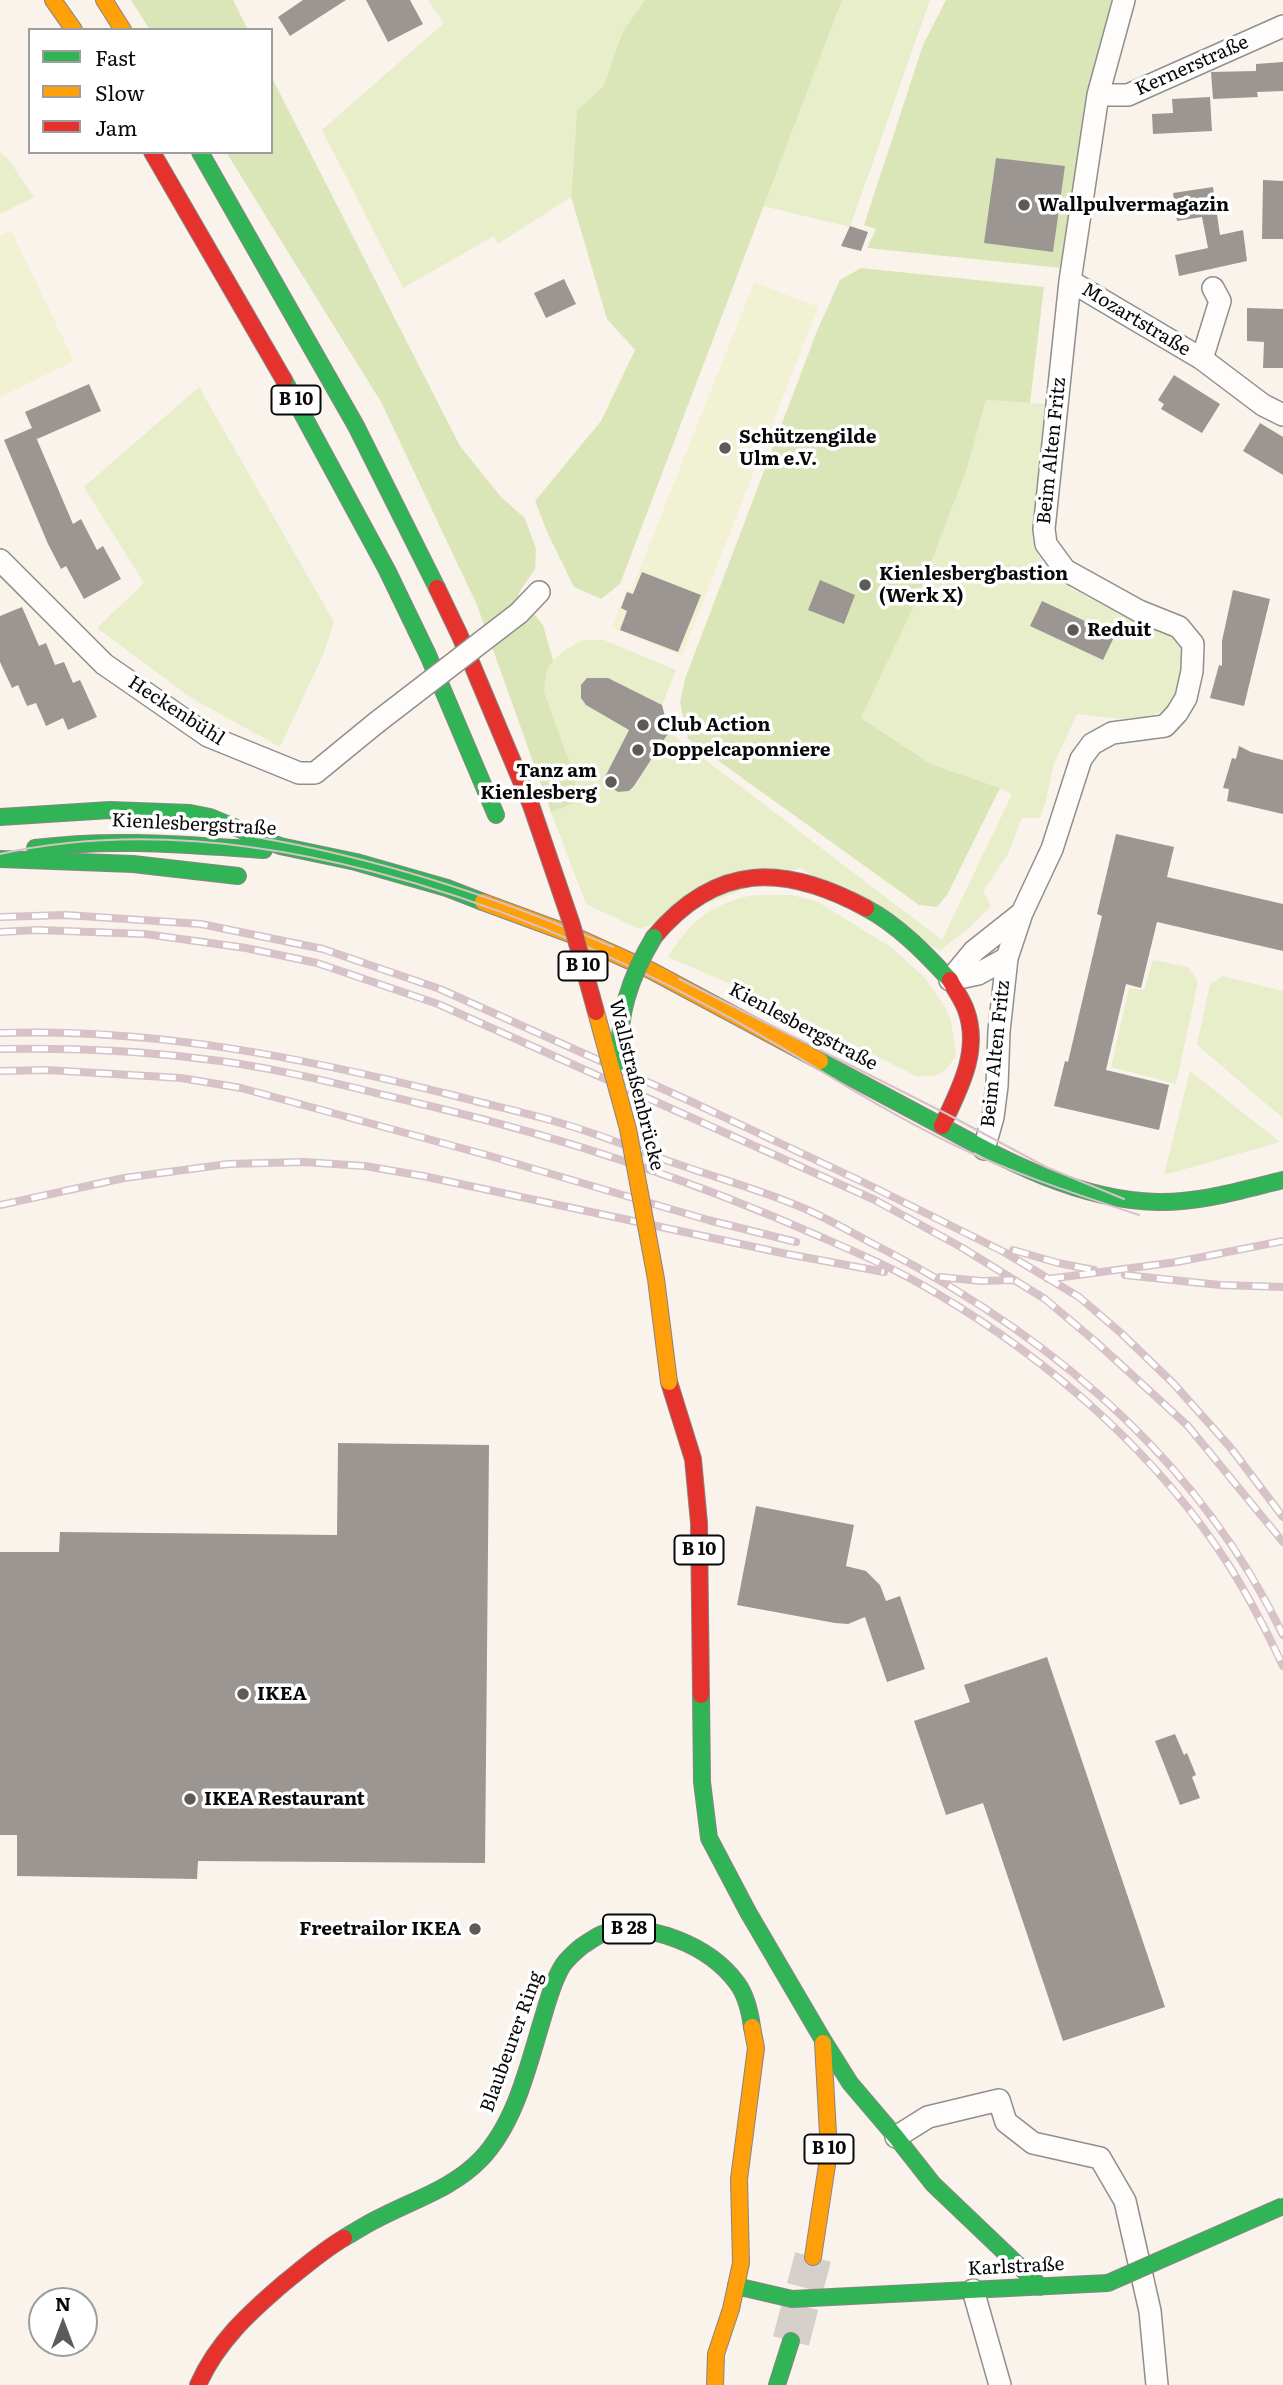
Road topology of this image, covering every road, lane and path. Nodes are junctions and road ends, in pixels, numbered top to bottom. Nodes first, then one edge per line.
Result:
1 (53, 0) edge
2 (104, 0) edge
3 (1124, 0) edge
4 (1283, 26) edge
5 (73, 28) edge
6 (122, 28) edge
7 (1098, 95) junction
8 (153, 154) edge
9 (201, 154) edge
10 (1070, 281) junction
11 (1213, 288) dead end
12 (1202, 359) junction
13 (1283, 415) edge
14 (0, 560) edge
15 (539, 592) dead end
16 (496, 815) dead end
17 (0, 817) edge
18 (304, 851) junction
19 (0, 857) edge
20 (237, 876) dead end
21 (1022, 913) junction
22 (1007, 958) junction
23 (950, 980) junction
24 (942, 1126) junction
25 (628, 1129) junction
26 (984, 1149) junction
27 (1283, 1180) edge
28 (823, 2040) junction
29 (896, 2137) junction
30 (1283, 2206) edge
31 (813, 2257) tunnel mouth
32 (736, 2286) junction
33 (1041, 2287) junction
34 (973, 2290) junction
35 (764, 2292) junction
36 (732, 2309) junction
37 (791, 2341) tunnel mouth
38 (198, 2385) edge
39 (715, 2385) edge
40 (777, 2385) edge
41 (1000, 2385) edge
42 (1157, 2385) edge

1 - 5 main road
2 - 6 main road
3 - 7 street, Beim Alten Fritz
4 - 7 street, Kernerstraße
7 - 10 street, Beim Alten Fritz
8 - 16 main road, B 10
9 - 25 main road, Wallstraßenbrücke / B 10, bridge
10 - 12 street, Mozartstraße
10 - 21 street, Beim Alten Fritz
11 - 12 street, Mozartstraße
12 - 13 street, Mozartstraße
14 - 15 street, Heckenbühl, bridge
17 - 18 main road, Kienlesbergstraße
18 - 19 main road, Kienlesbergstraße
18 - 24 main road, Kienlesbergstraße
19 - 20 main road
21 - 22 street, Beim Alten Fritz
21 - 23 street, Beim Alten Fritz
22 - 23 street, Beim Alten Fritz
22 - 26 street, Beim Alten Fritz
23 - 24 main road
23 - 25 main road, bridge
24 - 26 main road, Kienlesbergstraße
25 - 28 main road, Wallstraßenbrücke / B 10, bridge
26 - 27 main road, Kienlesbergstraße
28 - 29 main road
28 - 31 main road, B 10
29 - 33 main road
29 - 42 street
30 - 33 main road, Karlstraße, bridge
32 - 35 main road, Karlstraße
32 - 36 main road, Blaubeurer Ring / B 28
32 - 38 main road, Blaubeurer Ring / B 28
33 - 34 main road, Karlstraße
34 - 35 main road, Karlstraße
34 - 41 street
35 - 36 main road
36 - 39 main road, Blaubeurer Ring / B 28
37 - 40 main road

